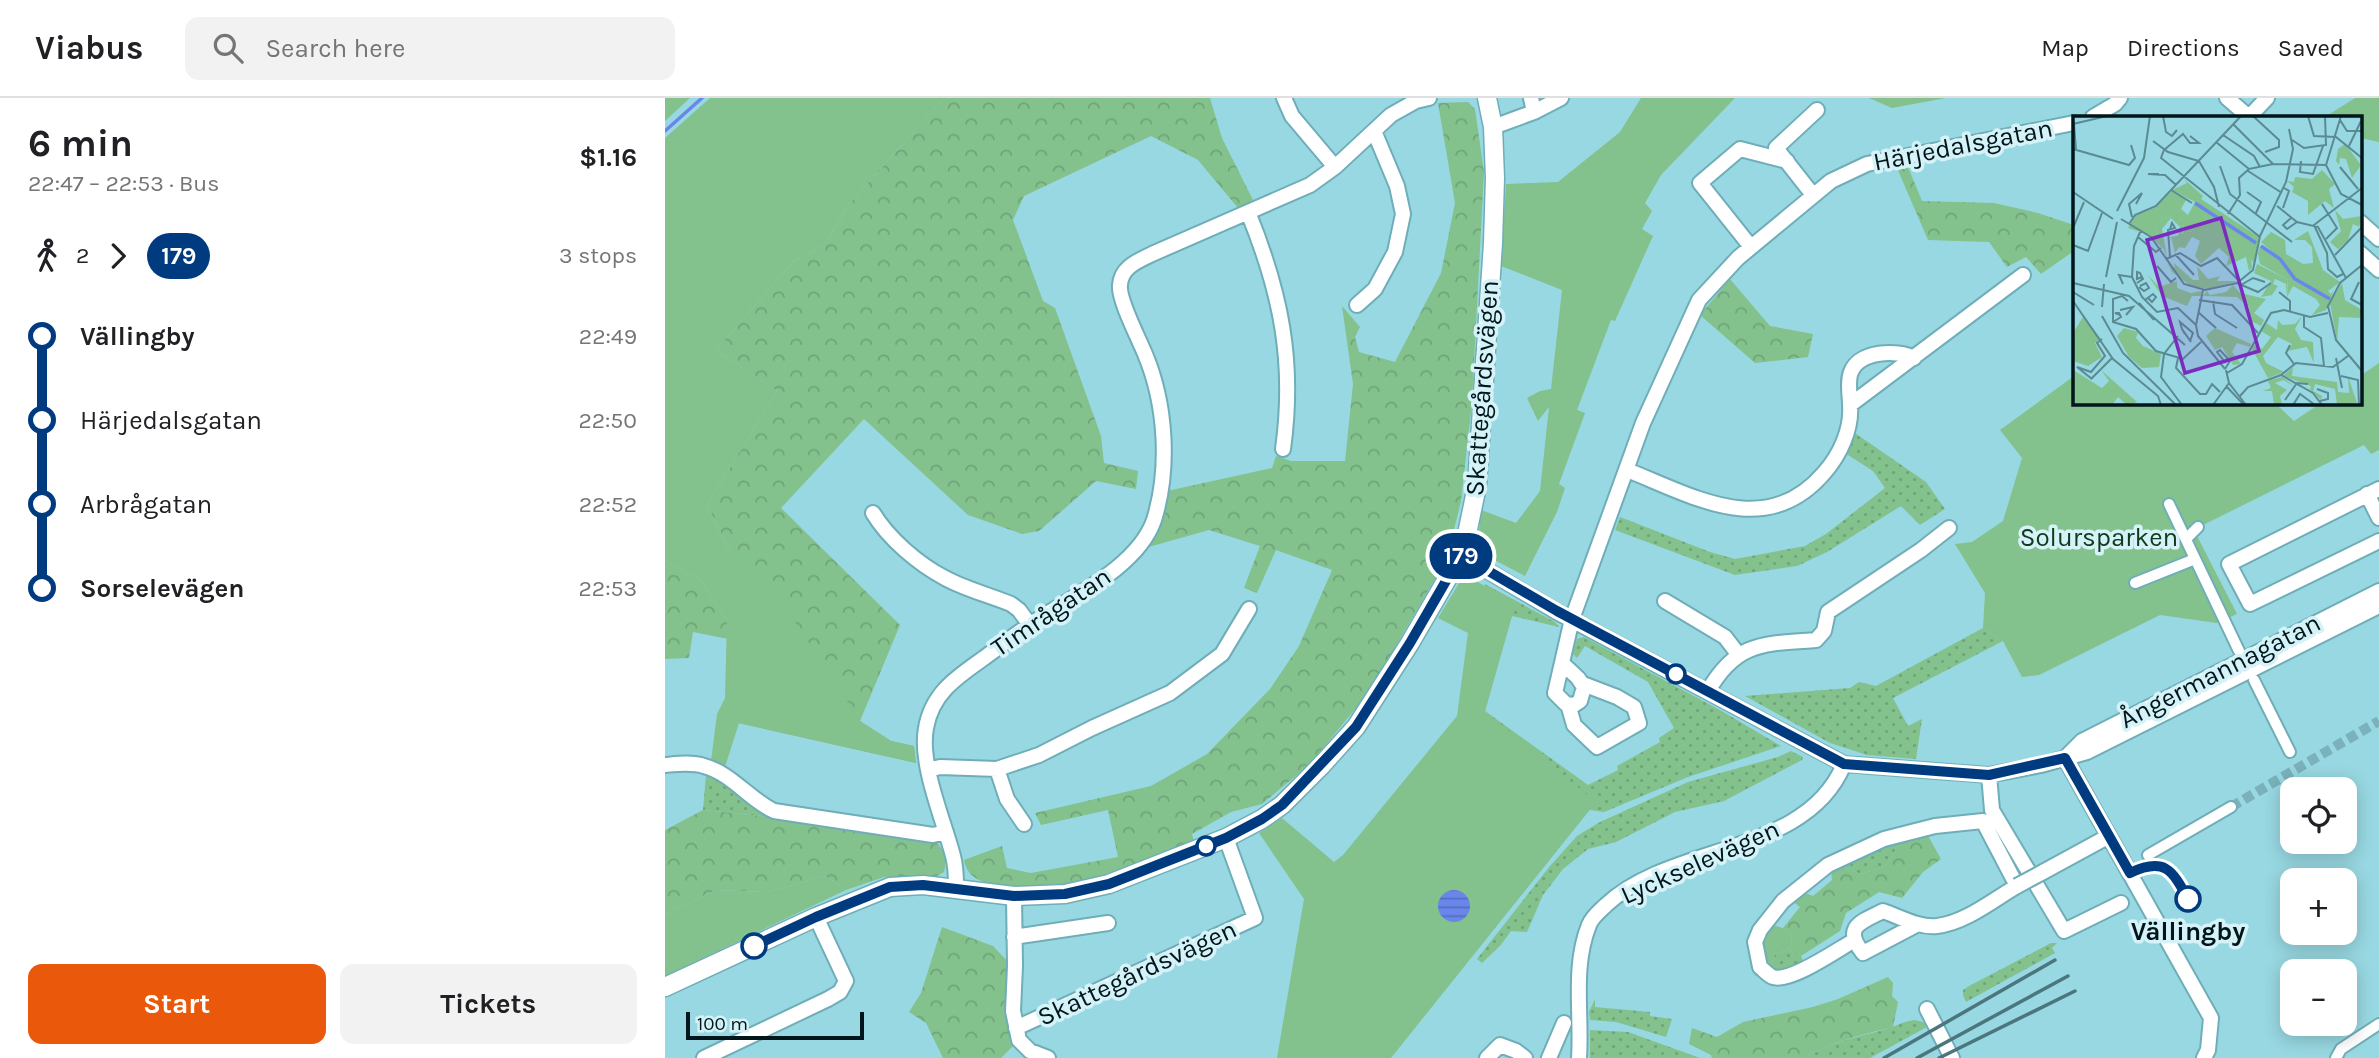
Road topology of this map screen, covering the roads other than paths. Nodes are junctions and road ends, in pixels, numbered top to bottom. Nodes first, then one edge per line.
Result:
1 (1284, 98) edge
2 (1429, 98) edge
3 (1487, 98) edge
4 (1561, 98) edge
5 (2120, 98) edge
6 (2227, 98) edge
7 (2267, 98) edge
8 (1532, 105) edge
9 (1818, 110) dead end
10 (2095, 116) edge
11 (2248, 116) edge
12 (2250, 116) edge
13 (2073, 123) edge
14 (1493, 127) junction
15 (1374, 131) junction
16 (1787, 161) junction
17 (1335, 167) junction
18 (1813, 195) junction
19 (1248, 212) junction
20 (2361, 223) edge
21 (2379, 239) edge
22 (1751, 247) junction
23 (2361, 254) edge
24 (2379, 270) edge
25 (2023, 275) dead end
26 (1357, 305) dead end
27 (1914, 358) junction
28 (1850, 405) junction
29 (1283, 449) dead end
30 (1627, 470) junction
31 (2373, 492) edge
32 (2169, 504) dead end
33 (873, 513) dead end
34 (2379, 518) edge
35 (2198, 527) dead end
36 (1949, 528) dead end
37 (2186, 539) junction
38 (2379, 541) edge
39 (1461, 555) junction
40 (2195, 559) junction
41 (2135, 583) dead end
42 (2379, 592) edge
43 (1665, 601) dead end
44 (2379, 606) edge
45 (1249, 609) dead end
46 (1572, 619) junction
47 (1030, 625) junction
48 (2239, 651) dead end
49 (1738, 654) junction
50 (1562, 663) junction
51 (2254, 680) dead end
52 (1583, 684) junction
53 (1708, 691) junction
54 (1568, 704) junction
55 (2290, 752) dead end
56 (2065, 758) junction
57 (1844, 764) junction
58 (665, 765) edge
59 (928, 769) junction
60 (997, 769) junction
61 (1989, 775) junction
62 (2231, 807) tunnel mouth
63 (1024, 824) dead end
64 (946, 832) junction
65 (2109, 836) junction
66 (1226, 838) junction
67 (2148, 855) dead end
68 (2017, 886) junction
69 (956, 888) junction
70 (1014, 896) junction
71 (2121, 903) dead end
72 (816, 917) junction
73 (1108, 923) dead end
74 (1918, 924) junction
75 (1014, 937) junction
76 (1853, 941) junction
77 (665, 987) edge
78 (1927, 1009) dead end
79 (1564, 1023) dead end
80 (2379, 1024) edge
81 (1016, 1028) junction
82 (1579, 1055) edge
83 (704, 1058) edge
84 (1048, 1058) edge
85 (1487, 1058) edge
86 (1525, 1058) edge
87 (1549, 1058) edge
88 (1952, 1058) edge
89 (2204, 1058) edge
90 (2336, 1058) edge

1 - 17 street
2 - 15 street, Timrågatan
3 - 14 street, Skattegårdsvägen
4 - 8 street
5 - 10 street
6 - 11 street
7 - 12 street
8 - 14 street
9 - 16 street
13 - 18 street, Härjedalsgatan
14 - 39 street, Skattegårdsvägen
15 - 17 street, Timrågatan
15 - 26 street
16 - 18 street
16 - 22 street
17 - 19 street, Timrågatan
18 - 22 street, Härjedalsgatan
19 - 29 street
19 - 47 street, Timrågatan
20 - 21 street
22 - 30 street, Härjedalsgatan
23 - 24 street
25 - 27 street
27 - 28 street
27 - 28 street
28 - 30 street
30 - 46 street, Härjedalsgatan
31 - 34 street
31 - 38 street
32 - 37 street
33 - 47 street
35 - 37 street
36 - 49 street
37 - 40 street
39 - 46 street, Ångermannagatan
39 - 66 street, Skattegårdsvägen
40 - 41 street
40 - 48 street
42 - 56 street, Ångermannagatan
43 - 49 street
44 - 56 street, Ångermannagatan
45 - 60 street
46 - 50 street
46 - 53 street, Ångermannagatan
47 - 59 street, Timrågatan
49 - 53 street
50 - 52 street
50 - 54 street
51 - 55 street
52 - 54 street
52 - 54 street
53 - 57 street, Ångermannagatan
56 - 61 street, Ångermannagatan
56 - 65 street
57 - 61 street, Ångermannagatan
57 - 82 street, Lyckselevägen
58 - 64 street
59 - 60 street
59 - 64 street, Timrågatan
60 - 63 street
61 - 71 street
62 - 67 street
64 - 69 street, Timrågatan
65 - 68 street, bridge
65 - 89 street
66 - 70 street, Skattegårdsvägen
66 - 81 street, Skattegårdsvägen
68 - 74 street
68 - 76 street
69 - 70 street, Skattegårdsvägen
69 - 72 street, Skattegårdsvägen
70 - 75 street, Skattegårdsvägen
72 - 77 street, Skattegårdsvägen
72 - 83 street
73 - 75 street
74 - 76 street
74 - 76 street
75 - 81 street, Skattegårdsvägen
78 - 88 street
79 - 87 street
80 - 90 street
81 - 84 street, Skattegårdsvägen
85 - 86 street

